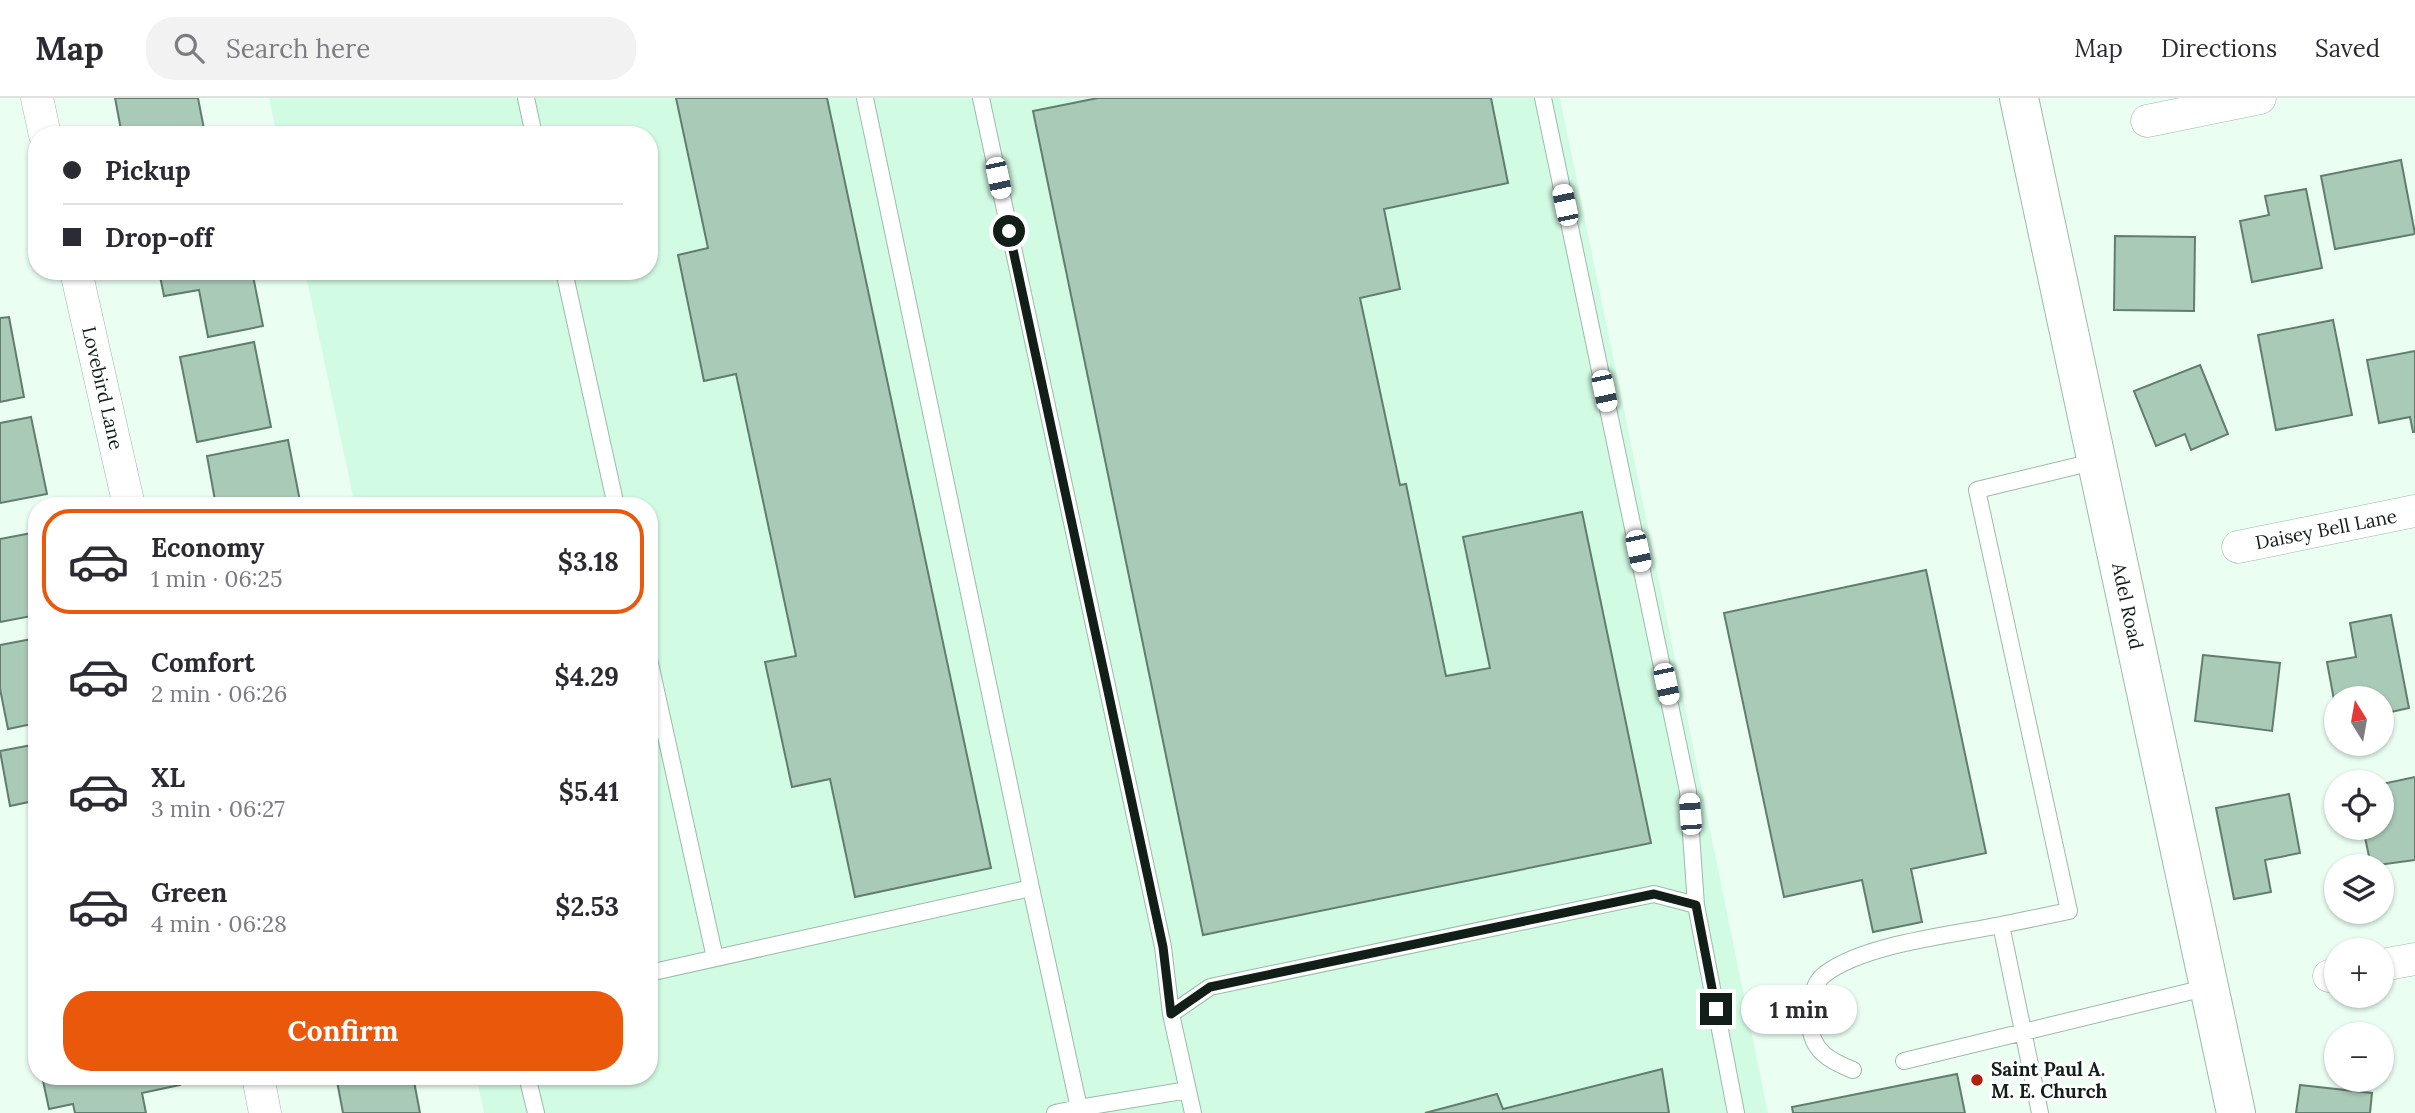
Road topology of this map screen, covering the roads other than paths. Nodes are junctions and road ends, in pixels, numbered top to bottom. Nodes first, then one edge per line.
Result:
1 (37, 98) edge
2 (526, 98) edge
3 (865, 98) edge
4 (981, 98) edge
5 (1543, 98) edge
6 (2019, 98) edge
7 (2260, 98) edge
8 (2147, 121) dead end
9 (43, 126) edge
10 (532, 126) edge
11 (78, 280) edge
12 (566, 280) edge
13 (2097, 461) junction
14 (127, 497) edge
15 (614, 497) edge
16 (2415, 511) edge
17 (2238, 547) dead end
18 (658, 700) edge
19 (1031, 888) junction
20 (1696, 905) junction
21 (2001, 925) junction
22 (715, 958) junction
23 (2415, 959) edge
24 (2394, 963) edge
25 (658, 971) edge
26 (2209, 988) junction
27 (1171, 1014) junction
28 (2023, 1030) junction
29 (1904, 1061) dead end
30 (1853, 1070) dead end
31 (260, 1085) edge
32 (529, 1085) edge
33 (1188, 1090) junction
34 (1080, 1110) edge
35 (265, 1113) edge
36 (536, 1113) edge
37 (1055, 1113) edge
38 (1193, 1113) edge
39 (1736, 1113) edge
40 (2040, 1113) edge
41 (2236, 1113) edge

1 - 9 street
2 - 10 lane
3 - 19 lane
4 - 27 lane
5 - 20 lane
6 - 13 street, Adel Road
7 - 8 street
11 - 14 street, Lovebird Lane
12 - 15 lane
13 - 21 lane
13 - 26 street, Adel Road
16 - 17 street, Daisey Bell Lane
18 - 22 lane
19 - 22 lane
19 - 34 lane
20 - 27 lane
20 - 39 lane
21 - 28 lane
21 - 30 lane
22 - 25 lane
23 - 24 street
26 - 28 lane
26 - 41 street, Adel Road
27 - 33 lane
28 - 29 lane
28 - 40 lane
31 - 35 street
32 - 36 lane
33 - 34 lane
33 - 38 lane
34 - 37 lane

